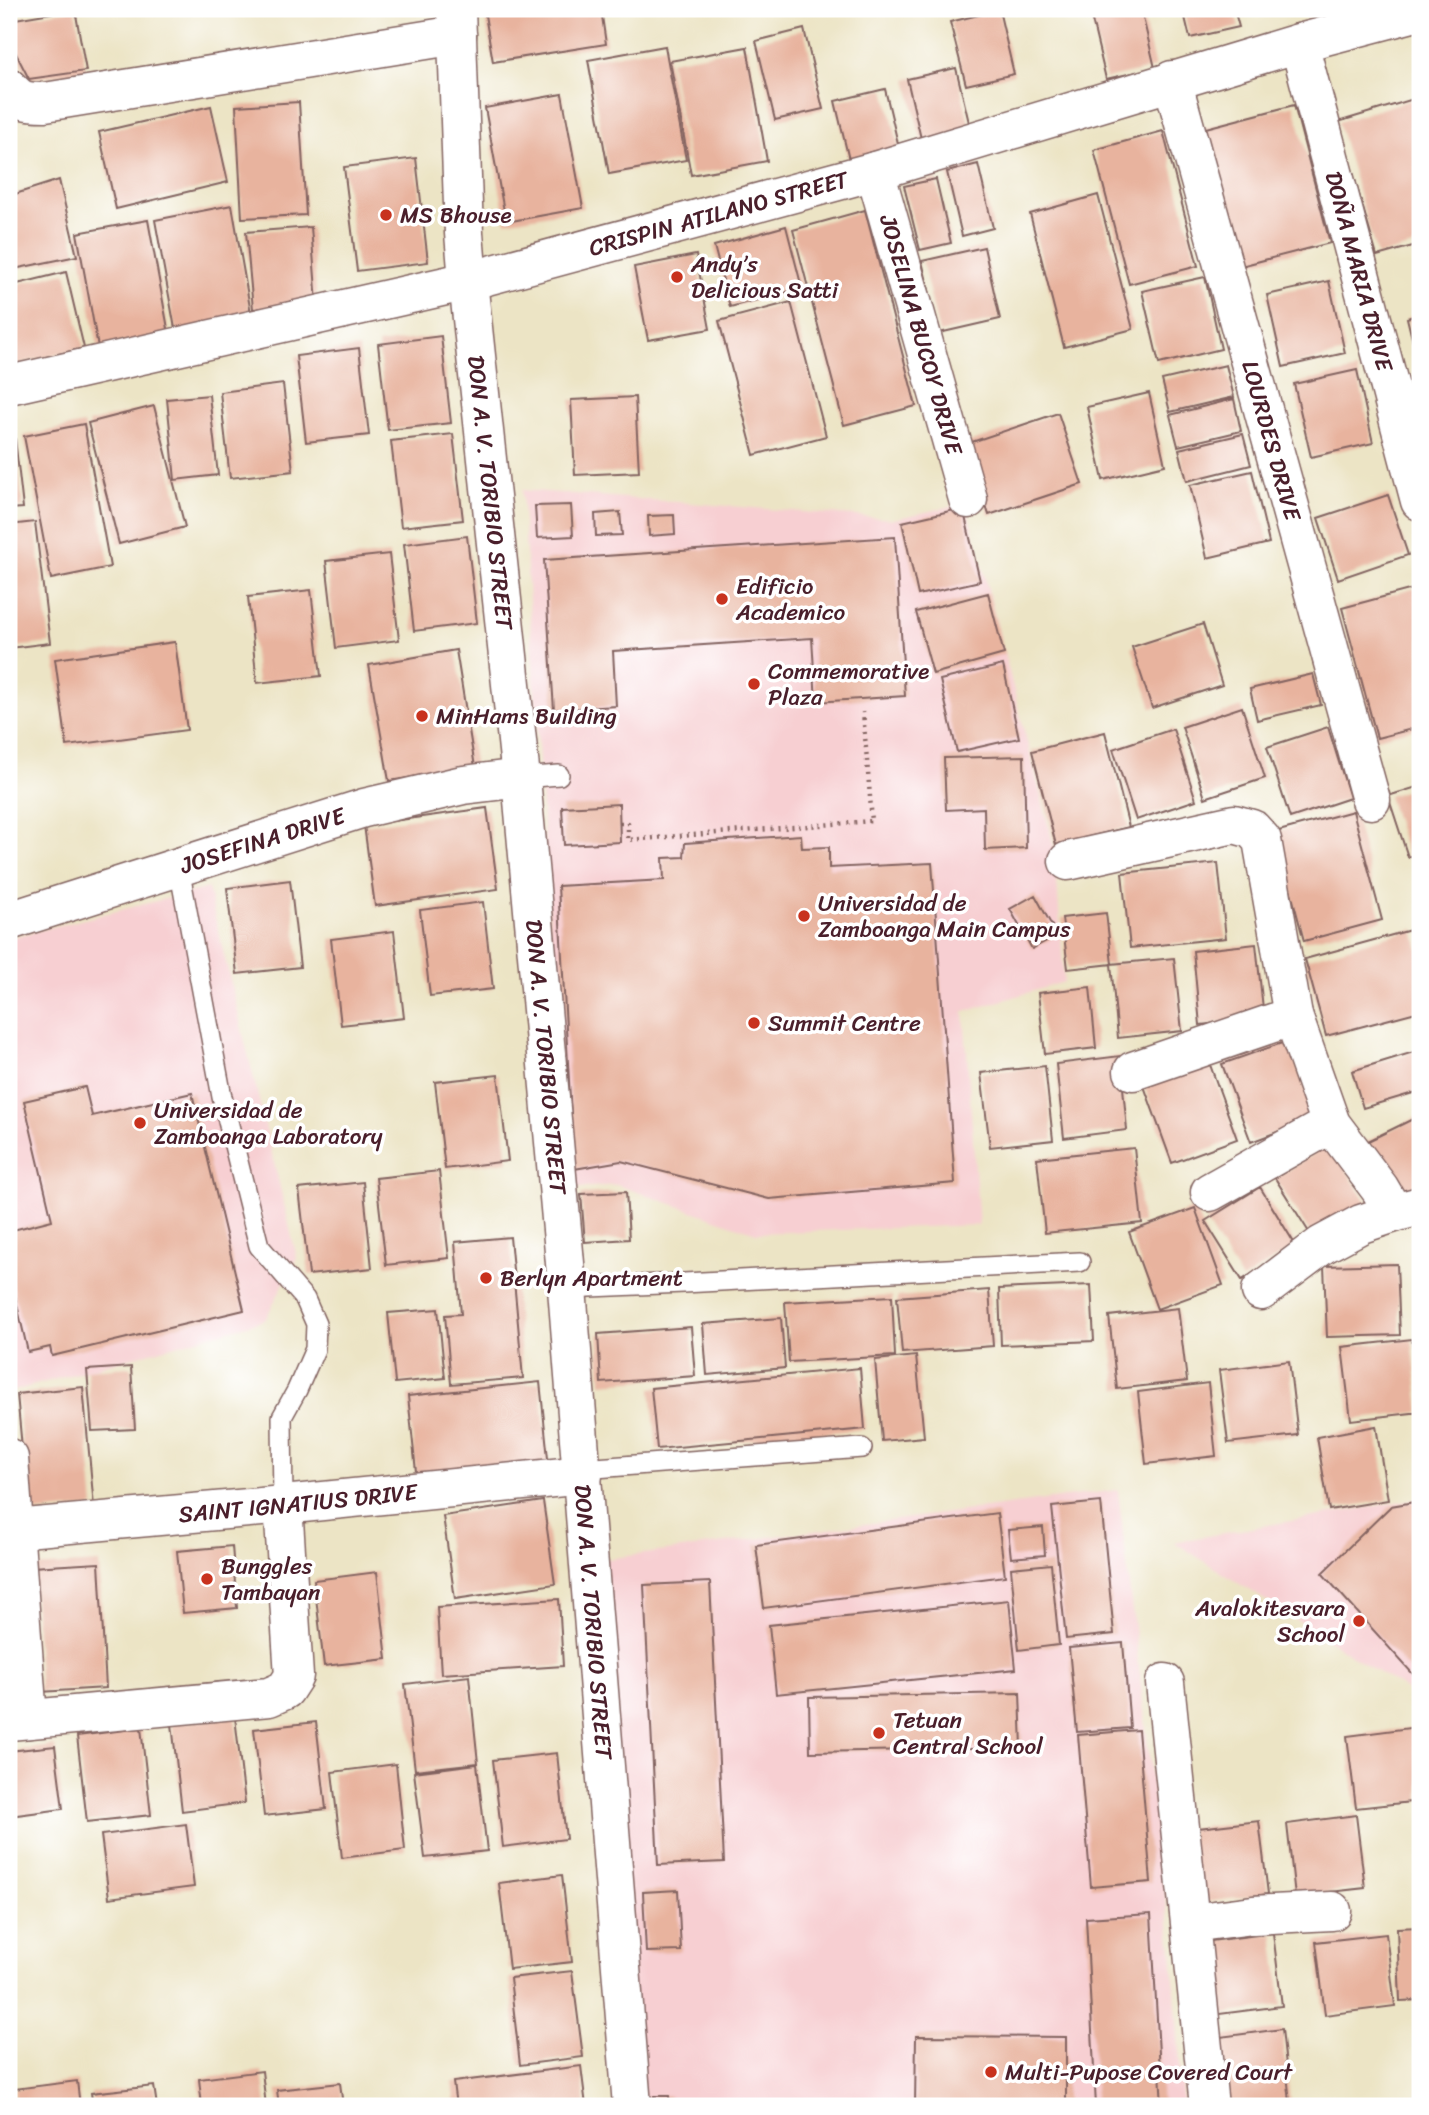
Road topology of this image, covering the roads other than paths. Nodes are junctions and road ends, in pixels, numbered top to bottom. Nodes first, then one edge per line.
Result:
1 (1420, 11) edge
2 (457, 22) edge
3 (1299, 43) junction
4 (1172, 80) junction
5 (9, 88) edge
6 (875, 171) junction
7 (468, 281) junction
8 (9, 385) edge
9 (968, 499) dead end
10 (1420, 501) edge
11 (559, 775) dead end
12 (521, 778) junction
13 (1371, 800) dead end
14 (1068, 861) dead end
15 (179, 868) junction
16 (9, 921) edge
17 (1293, 1016) junction
18 (1133, 1071) dead end
19 (1331, 1124) junction
20 (1210, 1192) dead end
21 (1407, 1209) edge
22 (1080, 1262) dead end
23 (567, 1288) junction
24 (1261, 1291) dead end
25 (862, 1448) dead end
26 (9, 1458) edge
27 (582, 1472) junction
28 (283, 1506) junction
29 (14, 1529) junction
30 (1165, 1683) dead end
31 (18, 1720) edge
32 (1332, 1911) dead end
33 (1191, 1923) junction
34 (632, 2106) edge
35 (1209, 2106) edge

1 - 3 street, CRISPIN ATILANO STREET
2 - 5 street
2 - 7 street, DON A. V. TORIBIO STREET
3 - 4 street, CRISPIN ATILANO STREET
3 - 10 street, DOÑA MARIA DRIVE
4 - 6 street, CRISPIN ATILANO STREET
4 - 13 street, LOURDES DRIVE
6 - 7 street, CRISPIN ATILANO STREET
6 - 9 street, JOSELINA BUCOY DRIVE
7 - 8 street, CRISPIN ATILANO STREET
7 - 12 street, DON A. V. TORIBIO STREET
11 - 12 lane
12 - 15 street, JOSEFINA DRIVE
12 - 23 street, DON A. V. TORIBIO STREET
14 - 17 street
15 - 16 street, JOSEFINA DRIVE
15 - 28 lane
17 - 18 street
17 - 19 street
19 - 20 street
19 - 21 street
21 - 24 street
22 - 23 lane
23 - 27 street, DON A. V. TORIBIO STREET
25 - 27 lane
26 - 29 street
27 - 28 street, SAINT IGNATIUS DRIVE
27 - 34 street, DON A. V. TORIBIO STREET
28 - 29 street, SAINT IGNATIUS DRIVE
28 - 31 street
29 - 31 street
30 - 33 street
32 - 33 street
33 - 35 street

